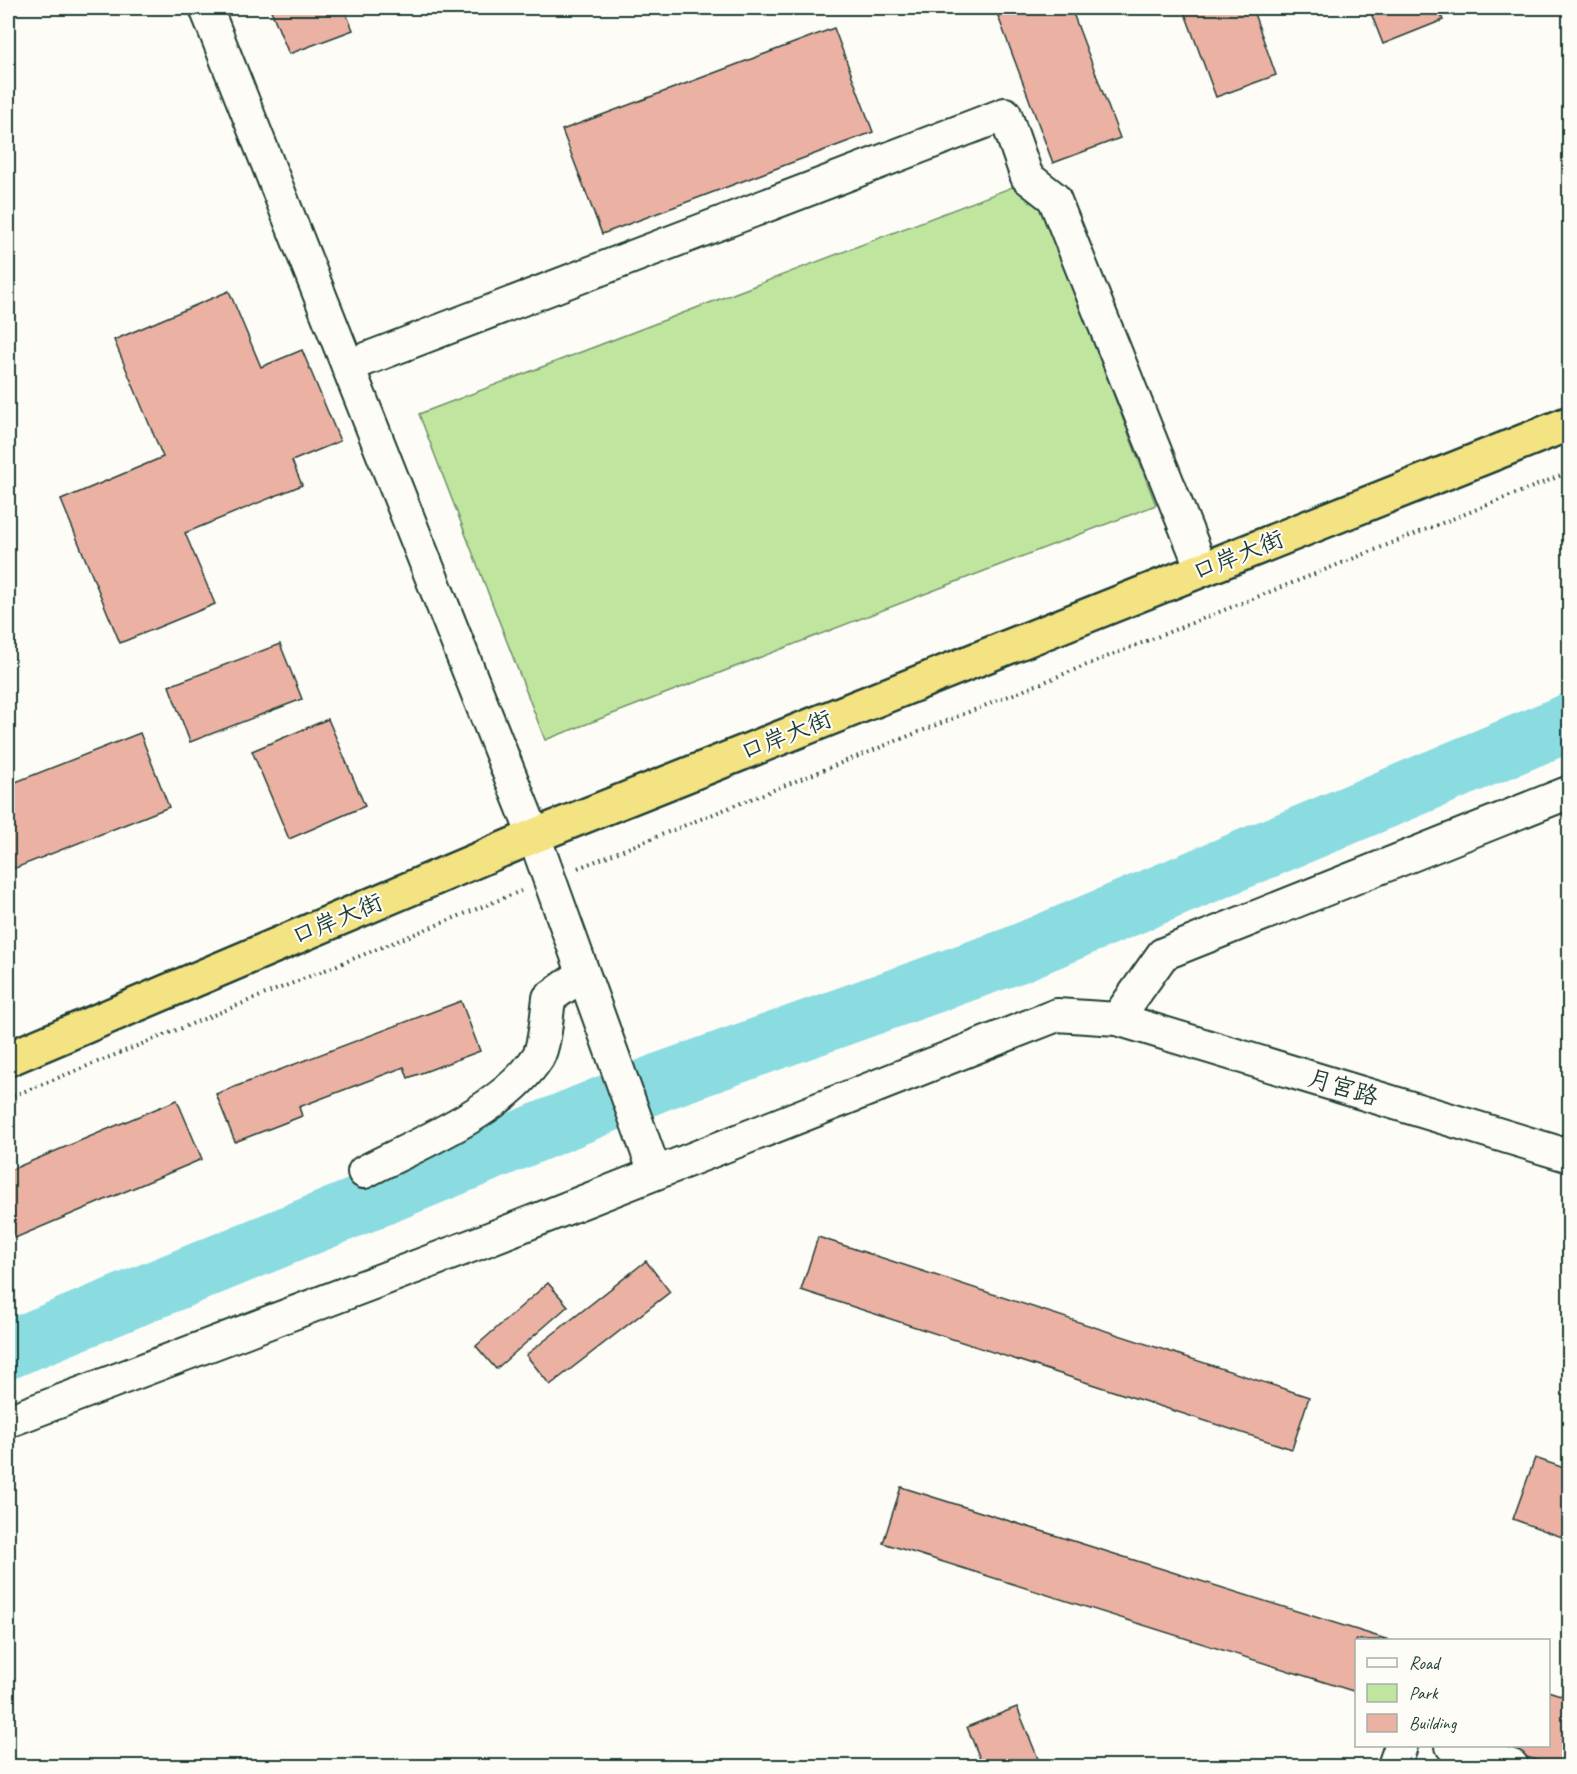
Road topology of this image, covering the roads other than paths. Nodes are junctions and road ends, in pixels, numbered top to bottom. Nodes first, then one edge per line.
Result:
1 (206, 8) edge
2 (348, 366) junction
3 (1569, 423) edge
4 (1202, 569) junction
5 (1569, 792) edge
6 (534, 836) junction
7 (583, 974) junction
8 (1117, 1018) junction
9 (8, 1059) edge
10 (1569, 1156) edge
11 (364, 1172) dead end
12 (656, 1173) junction
13 (8, 1421) edge
14 (1401, 1747) edge
15 (1455, 1747) edge
16 (1394, 1767) edge
17 (1512, 1767) edge

1 - 2 street
2 - 4 street
2 - 6 street
3 - 4 highway, 口岸大街
4 - 6 highway, 口岸大街
5 - 8 street
6 - 7 street
6 - 9 highway, 口岸大街
7 - 11 street
7 - 12 street
8 - 10 street, 月宫路
8 - 12 street, 月宫路
12 - 13 street, 月宫路
14 - 16 street
15 - 17 street

